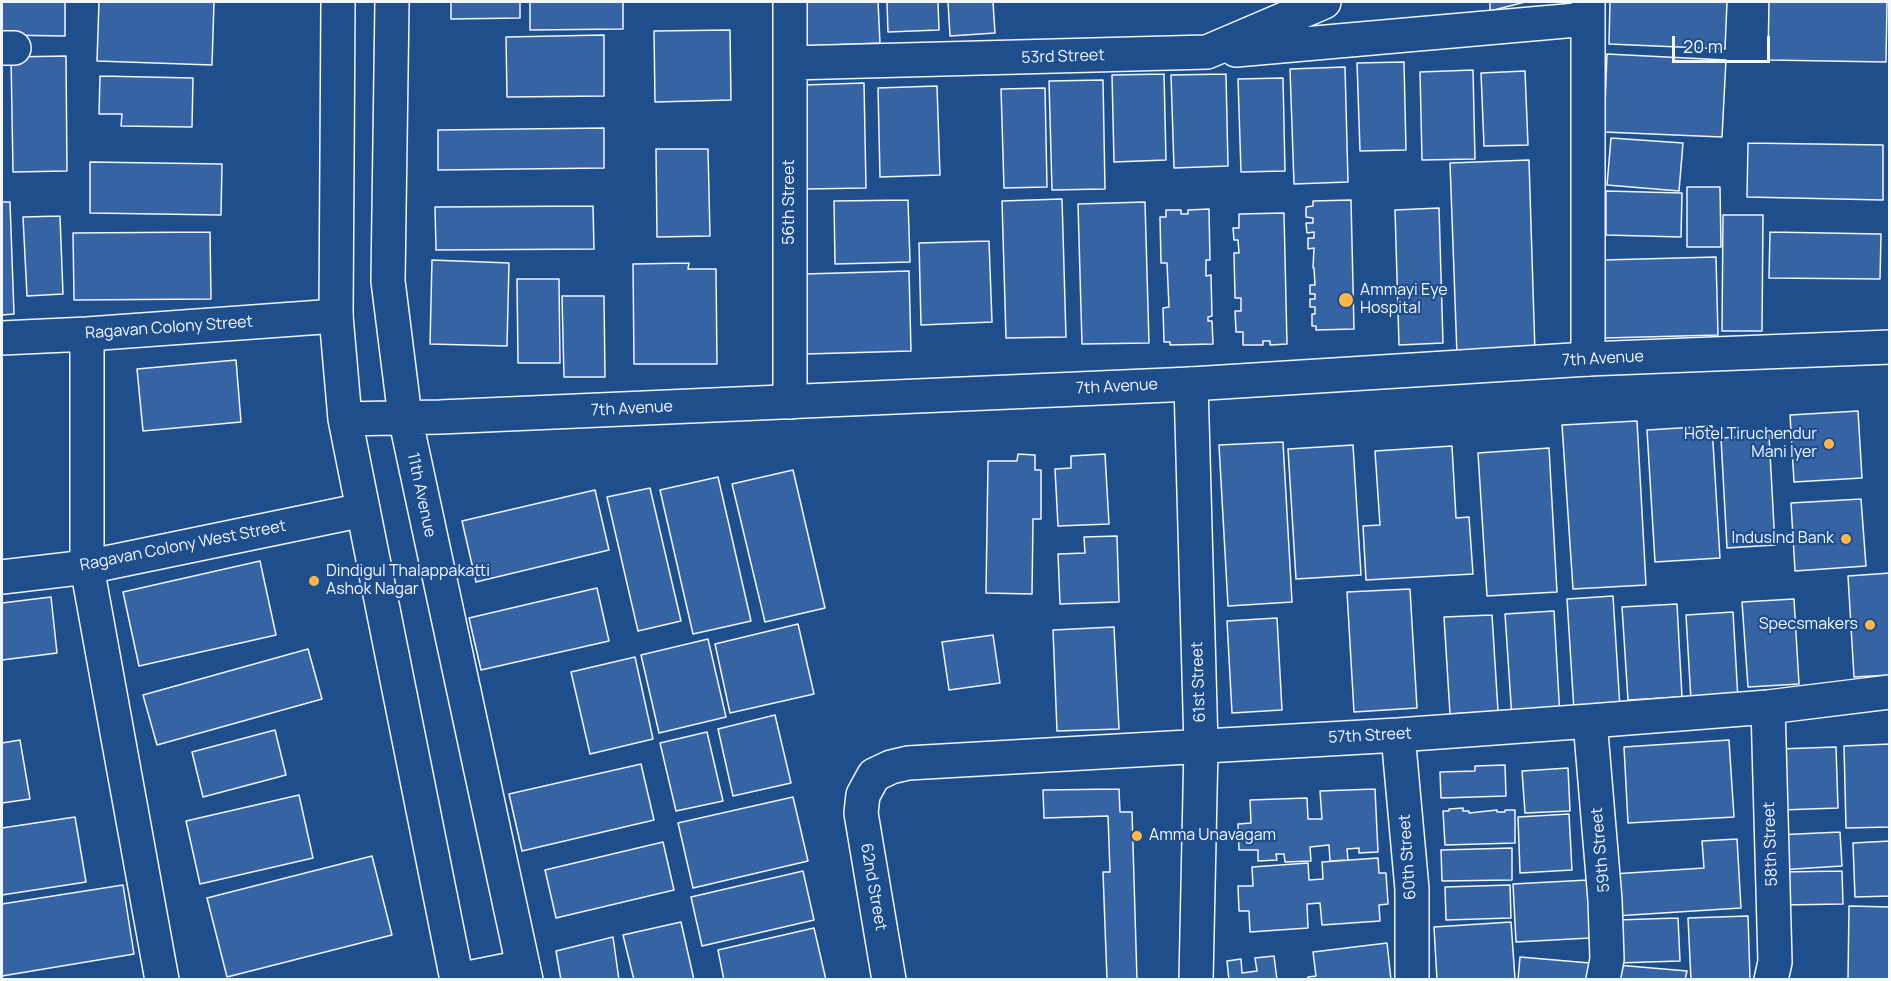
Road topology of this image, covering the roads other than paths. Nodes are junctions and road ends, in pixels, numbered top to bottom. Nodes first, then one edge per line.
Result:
1 (338, 2) edge
2 (392, 2) edge
3 (790, 2) edge
4 (1324, 2) edge
5 (1588, 10) edge
6 (1207, 52) junction
7 (790, 63) junction
8 (336, 316) junction
9 (87, 334) junction
10 (2, 338) edge
11 (1890, 347) edge
12 (1588, 359) junction
13 (1191, 384) junction
14 (790, 402) junction
15 (405, 417) junction
16 (345, 419) junction
17 (363, 510) junction
18 (87, 567) junction
19 (2, 577) edge
20 (1890, 692) edge
21 (1768, 707) junction
22 (1590, 721) junction
23 (1398, 735) junction
24 (1201, 746) junction
25 (863, 795) joint
26 (525, 973) edge
27 (162, 980) edge
28 (457, 980) edge
29 (889, 980) edge
30 (1196, 980) edge
31 (1412, 980) edge
32 (1603, 980) edge
33 (1771, 980) edge

1 - 8 street
2 - 15 street, 11th Avenue
3 - 7 street, 56th Street
4 - 6 street, 53rd Street
5 - 6 street
5 - 12 street
6 - 7 street, 53rd Street
7 - 14 street, 56th Street
8 - 9 street, Ragavan Colony Street
8 - 16 street
9 - 10 street, Ragavan Colony Street
9 - 18 street
11 - 12 street, 7th Avenue
12 - 13 street, 7th Avenue
13 - 14 street, 7th Avenue
13 - 24 street, 61st Street
14 - 15 street, 7th Avenue
15 - 16 street, 7th Avenue
15 - 26 street, 11th Avenue
16 - 17 street
17 - 18 street, Ragavan Colony West Street
17 - 28 street
18 - 19 street, Ragavan Colony West Street
18 - 27 street
20 - 21 street, 57th Street
21 - 22 street, 57th Street
21 - 33 street, 58th Street
22 - 23 street, 57th Street
22 - 32 street, 59th Street
23 - 24 street, 57th Street
23 - 31 street, 60th Street
24 - 25 street, 57th Street
24 - 30 street, 61st Street
25 - 29 street, 62nd Street
26 - 28 street

